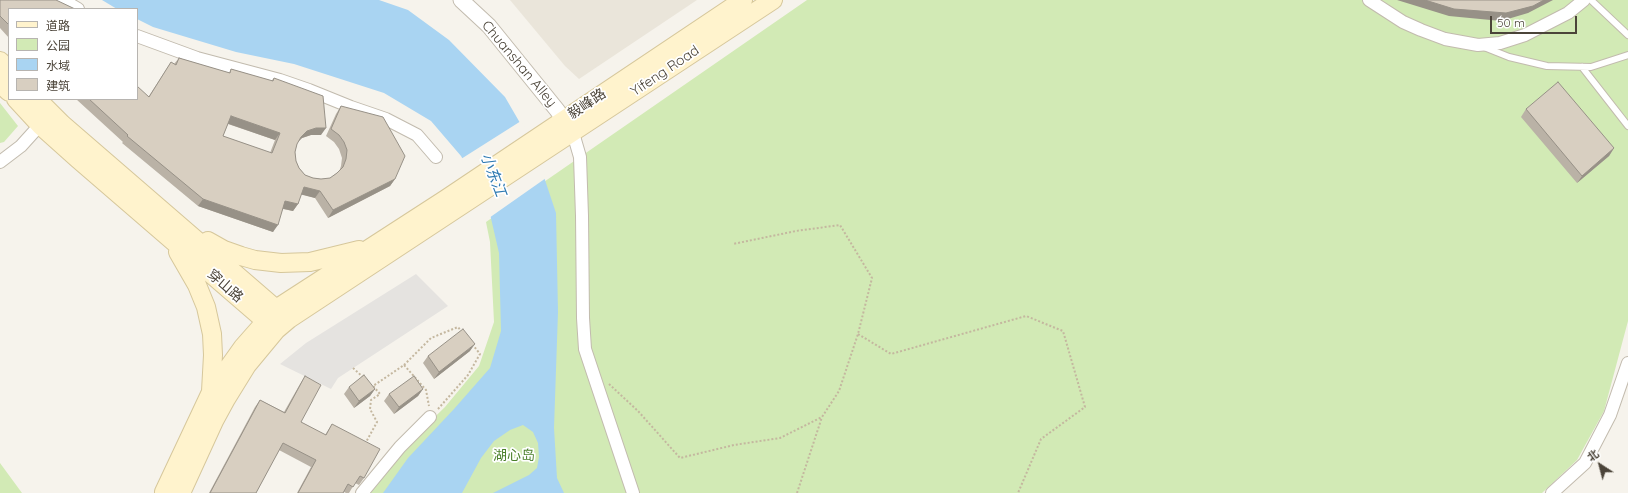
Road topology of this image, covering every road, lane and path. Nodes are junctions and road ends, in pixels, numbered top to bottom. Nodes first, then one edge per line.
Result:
1 (62, 0) edge
2 (461, 0) edge
3 (743, 0) edge
4 (773, 0) edge
5 (1369, 0) edge
6 (1584, 0) edge
7 (1591, 0) edge
8 (76, 8) edge
9 (1628, 35) edge
10 (138, 36) edge
11 (1478, 45) junction
12 (1628, 55) edge
13 (0, 61) edge
14 (1582, 68) junction
15 (8, 70) edge
16 (0, 83) edge
17 (8, 91) edge
18 (17, 100) edge
19 (38, 100) edge
20 (40, 125) junction
21 (1628, 126) edge
22 (562, 131) junction
23 (436, 157) dead end
24 (0, 162) edge
25 (450, 205) junction
26 (175, 232) junction
27 (733, 244) dead end
28 (377, 245) junction
29 (277, 320) junction
30 (463, 333) edge
31 (858, 334) junction
32 (471, 343) edge
33 (1628, 363) edge
34 (404, 365) junction
35 (353, 368) dead end
36 (606, 381) dead end
37 (373, 386) junction
38 (211, 392) junction
39 (430, 417) junction
40 (822, 417) junction
41 (362, 448) edge
42 (167, 493) edge
43 (181, 493) edge
44 (362, 493) edge
45 (633, 493) edge
46 (797, 493) edge
47 (1018, 493) edge
48 (1552, 493) edge

1 - 8 street
2 - 22 street, Chuanshan Alley
3 - 22 main road, 毅峰路
4 - 22 main road, Yifeng Road
5 - 11 street
6 - 11 street
7 - 9 lane
10 - 23 street
11 - 14 lane
12 - 14 lane
13 - 15 main road
14 - 21 lane
16 - 17 main road
18 - 20 main road, 穿山路
19 - 26 main road, 穿山路
20 - 24 street
20 - 26 main road, 穿山路
22 - 25 main road
22 - 45 street
25 - 28 main road
25 - 29 main road
26 - 28 main road
26 - 29 main road, 穿山路
26 - 38 main road
27 - 31 path
28 - 29 main road
29 - 38 main road
29 - 43 main road
30 - 34 path
31 - 40 path
31 - 47 path
32 - 39 path
33 - 48 street
34 - 37 path
34 - 39 path
35 - 37 path
36 - 40 path
37 - 41 path
38 - 42 main road
39 - 44 street
40 - 46 path

